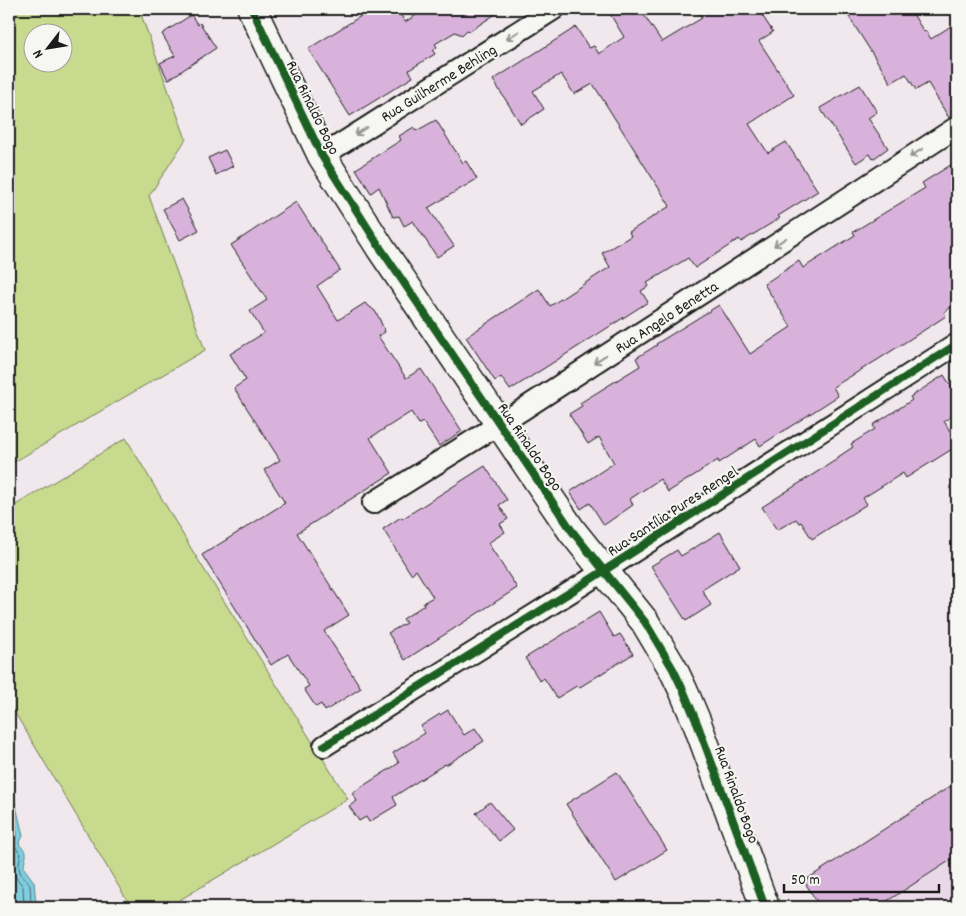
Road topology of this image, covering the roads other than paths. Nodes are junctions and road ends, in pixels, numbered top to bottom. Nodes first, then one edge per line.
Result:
1 (252, 9) edge
2 (554, 9) edge
3 (957, 127) edge
4 (322, 156) junction
5 (957, 344) edge
6 (500, 424) junction
7 (373, 503) dead end
8 (603, 571) junction
9 (324, 746) dead end
10 (764, 907) edge

1 - 4 main road, Rua Rinaldo Bogo
2 -> 4 street, Rua Guilherme Behling
3 -> 6 street, Rua Angelo Benetta
4 - 6 main road, Rua Rinaldo Bogo
5 - 8 street, Rua Santília Pures Rengel
6 - 7 street, Rua Angelo Benetta
6 - 8 main road, Rua Rinaldo Bogo
8 - 9 street, Rua Santília Pures Rengel
8 - 10 main road, Rua Rinaldo Bogo

